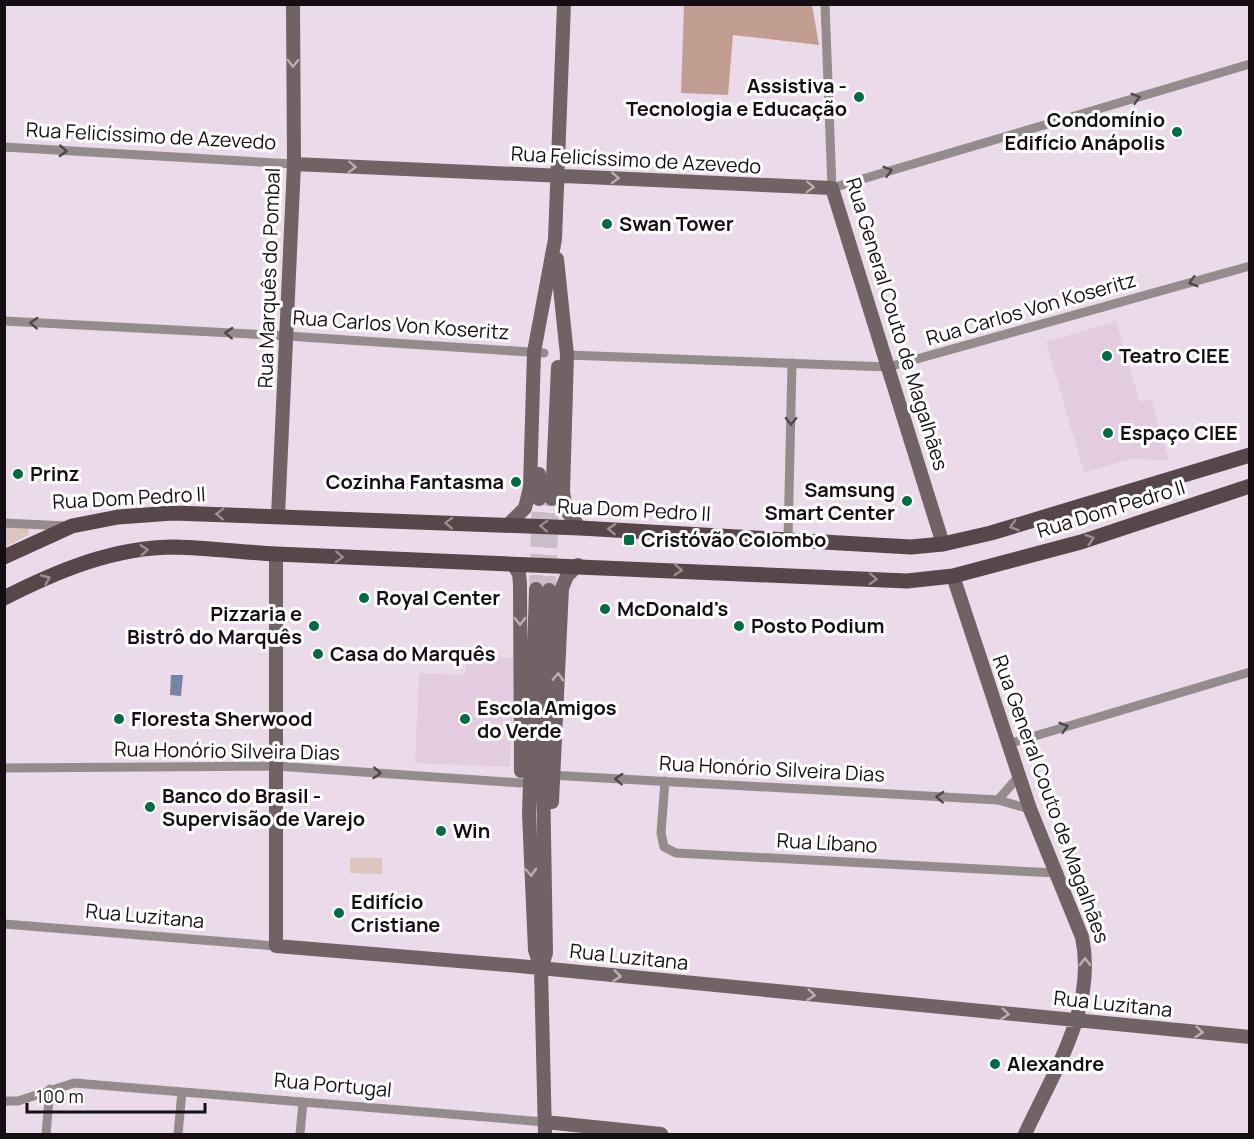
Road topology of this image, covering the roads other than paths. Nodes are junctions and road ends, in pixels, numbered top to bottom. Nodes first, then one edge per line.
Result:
1 (293, 4) edge
2 (564, 4) edge
3 (825, 4) edge
4 (1250, 64) edge
5 (4, 147) edge
6 (294, 164) junction
7 (557, 176) junction
8 (832, 188) junction
9 (555, 239) junction
10 (1250, 266) edge
11 (560, 296) junction
12 (4, 321) edge
13 (288, 336) junction
14 (539, 352) junction
15 (567, 355) junction
16 (792, 363) junction
17 (888, 368) junction
18 (1250, 455) edge
19 (1250, 486) edge
20 (278, 516) junction
21 (4, 523) edge
22 (508, 525) junction
23 (72, 526) junction
24 (580, 528) junction
25 (788, 539) junction
26 (943, 543) junction
27 (276, 554) junction
28 (4, 557) edge
29 (513, 564) junction
30 (578, 566) junction
31 (953, 576) junction
32 (4, 598) edge
33 (1250, 672) edge
34 (1008, 744) junction
35 (276, 766) junction
36 (4, 768) edge
37 (549, 775) junction
38 (1019, 777) junction
39 (665, 782) junction
40 (525, 784) junction
41 (998, 800) junction
42 (1030, 810) junction
43 (1056, 873) junction
44 (4, 924) edge
45 (276, 946) junction
46 (535, 950) junction
47 (519, 966) junction
48 (541, 969) junction
49 (1078, 1021) junction
50 (1250, 1037) edge
51 (50, 1089) junction
52 (182, 1092) junction
53 (4, 1101) edge
54 (303, 1102) junction
55 (545, 1128) edge
56 (46, 1134) edge
57 (178, 1134) edge
58 (300, 1134) edge
59 (661, 1134) edge
60 (1025, 1134) edge

1 -> 6 street, Rua Marquês do Pombal
2 - 7 street
3 - 8 street, Rua General Couto de Magalhães
8 -> 4 street, Rua Felicíssimo de Azevedo
5 -> 6 street, Rua Felicíssimo de Azevedo
6 -> 7 street, Rua Felicíssimo de Azevedo
6 - 13 street, Rua Marquês do Pombal
7 -> 8 street, Rua Felicíssimo de Azevedo
7 - 9 street
8 - 17 street, Rua General Couto de Magalhães
9 - 11 street
9 - 14 street
10 -> 17 street, Rua Carlos Von Koseritz
11 - 14 street
11 - 15 street
13 -> 12 street, Rua Carlos Von Koseritz
13 - 14 street, Rua Carlos Von Koseritz
13 - 20 street, Rua Marquês do Pombal
14 - 22 street
15 - 16 street, Rua Carlos Von Koseritz
15 - 24 street
16 - 17 street, Rua Carlos Von Koseritz
16 -> 25 street
17 - 26 street, Rua General Couto de Magalhães
18 -> 26 main road, Rua Dom Pedro II
31 -> 19 main road, Rua Dom Pedro II
22 -> 20 main road, Rua Dom Pedro II
20 -> 23 main road, Rua Dom Pedro II
21 - 23 street, Rua Dom Pedro II
24 -> 22 main road, Rua Dom Pedro II
23 - 28 main road
25 -> 24 main road, Rua Dom Pedro II
25 - 26 main road, Rua Dom Pedro II
27 -> 29 main road, Rua Dom Pedro II
32 -> 27 main road, Rua Dom Pedro II
27 - 35 street
29 - 30 main road, Rua Dom Pedro II
29 -> 40 street
30 -> 31 main road, Rua Dom Pedro II
37 -> 30 street
31 - 34 street, Rua General Couto de Magalhães
34 -> 33 street
34 - 38 street, Rua General Couto de Magalhães
35 - 36 street, Rua Honório Silveira Dias
35 -> 40 street, Rua Honório Silveira Dias
35 - 45 street
39 -> 37 street, Rua Honório Silveira Dias
37 - 40 street
37 - 48 street
38 - 41 street
38 - 42 street, Rua General Couto de Magalhães
41 -> 39 street, Rua Honório Silveira Dias
39 - 43 street, Rua Líbano
40 -> 46 street
41 - 42 street, Rua Honório Silveira Dias
42 - 43 street, Rua General Couto de Magalhães
49 -> 43 street, Rua General Couto de Magalhães
44 - 45 street, Rua Luzitana
45 - 47 street, Rua Luzitana
46 - 47 street
46 - 48 street
47 - 48 street, Rua Luzitana
48 -> 49 street, Rua Luzitana
48 - 55 street
49 -> 50 street, Rua Luzitana
49 - 60 street, Rua General Couto de Magalhães
51 - 52 street, Rua Portugal
51 - 53 street, Rua Portugal
51 - 56 street
52 - 54 street, Rua Portugal
52 - 57 street
54 - 55 street, Rua Portugal
54 - 58 street
55 - 59 street, Rua Portugal

